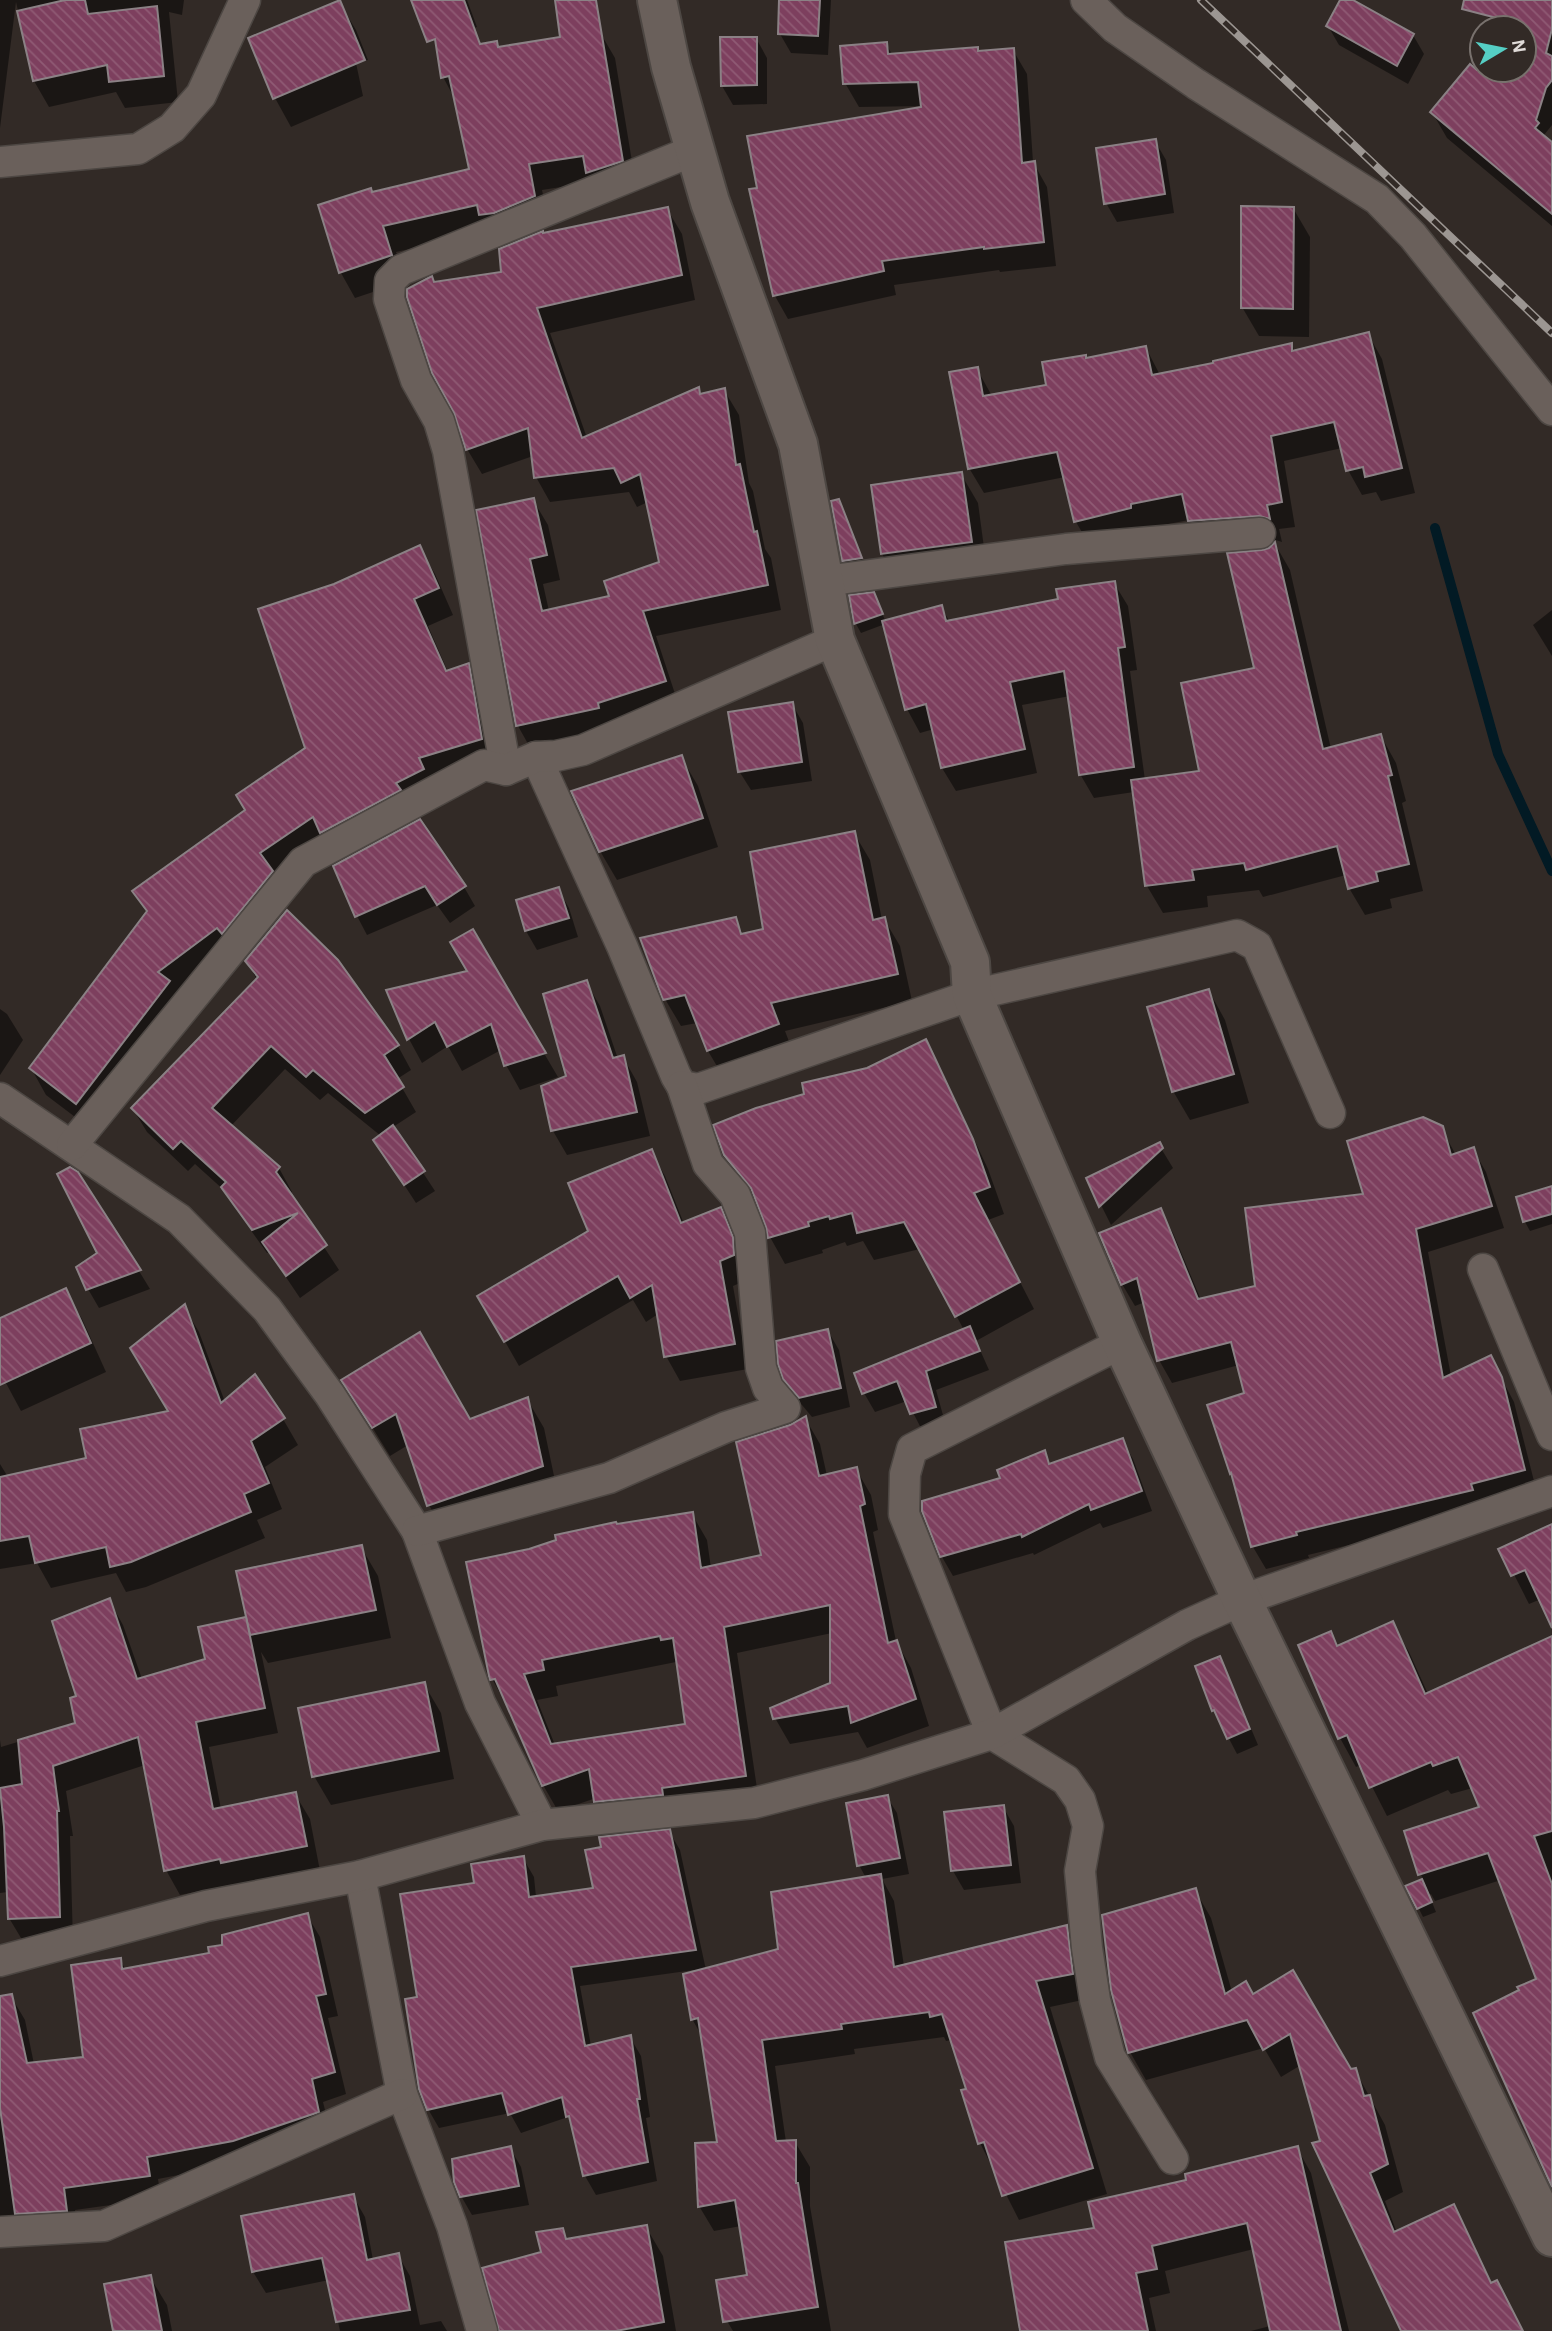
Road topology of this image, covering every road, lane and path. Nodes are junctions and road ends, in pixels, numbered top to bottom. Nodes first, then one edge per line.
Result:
1 (245, 0) edge
2 (657, 0) edge
3 (1086, 0) edge
4 (695, 150) junction
5 (0, 162) edge
6 (1552, 410) edge
7 (1260, 533) dead end
8 (825, 581) junction
9 (835, 640) junction
10 (536, 757) junction
11 (506, 769) junction
12 (972, 995) junction
13 (682, 1086) junction
14 (0, 1098) edge
15 (1330, 1113) dead end
16 (72, 1145) junction
17 (1483, 1269) dead end
18 (1122, 1343) junction
19 (1552, 1435) edge
20 (1552, 1490) edge
21 (417, 1531) junction
22 (1242, 1600) junction
23 (992, 1734) junction
24 (542, 1825) junction
25 (360, 1877) junction
26 (0, 1961) edge
27 (402, 2094) junction
28 (1173, 2159) dead end
29 (0, 2232) edge
30 (1552, 2237) edge
31 (482, 2331) edge

1 - 5 street
2 - 4 street
3 - 6 street
4 - 8 street
4 - 11 street
7 - 8 street
8 - 9 street
9 - 10 street
9 - 12 street
10 - 11 street
10 - 13 street
11 - 16 street
12 - 13 street
12 - 15 street
12 - 18 street
13 - 21 street
14 - 16 street
16 - 21 street
17 - 19 street
18 - 22 street
18 - 23 street
20 - 22 street
21 - 24 street
22 - 23 street
22 - 30 street
23 - 24 street
23 - 28 street
24 - 25 street
25 - 26 street
25 - 27 street
27 - 29 street
27 - 31 street

